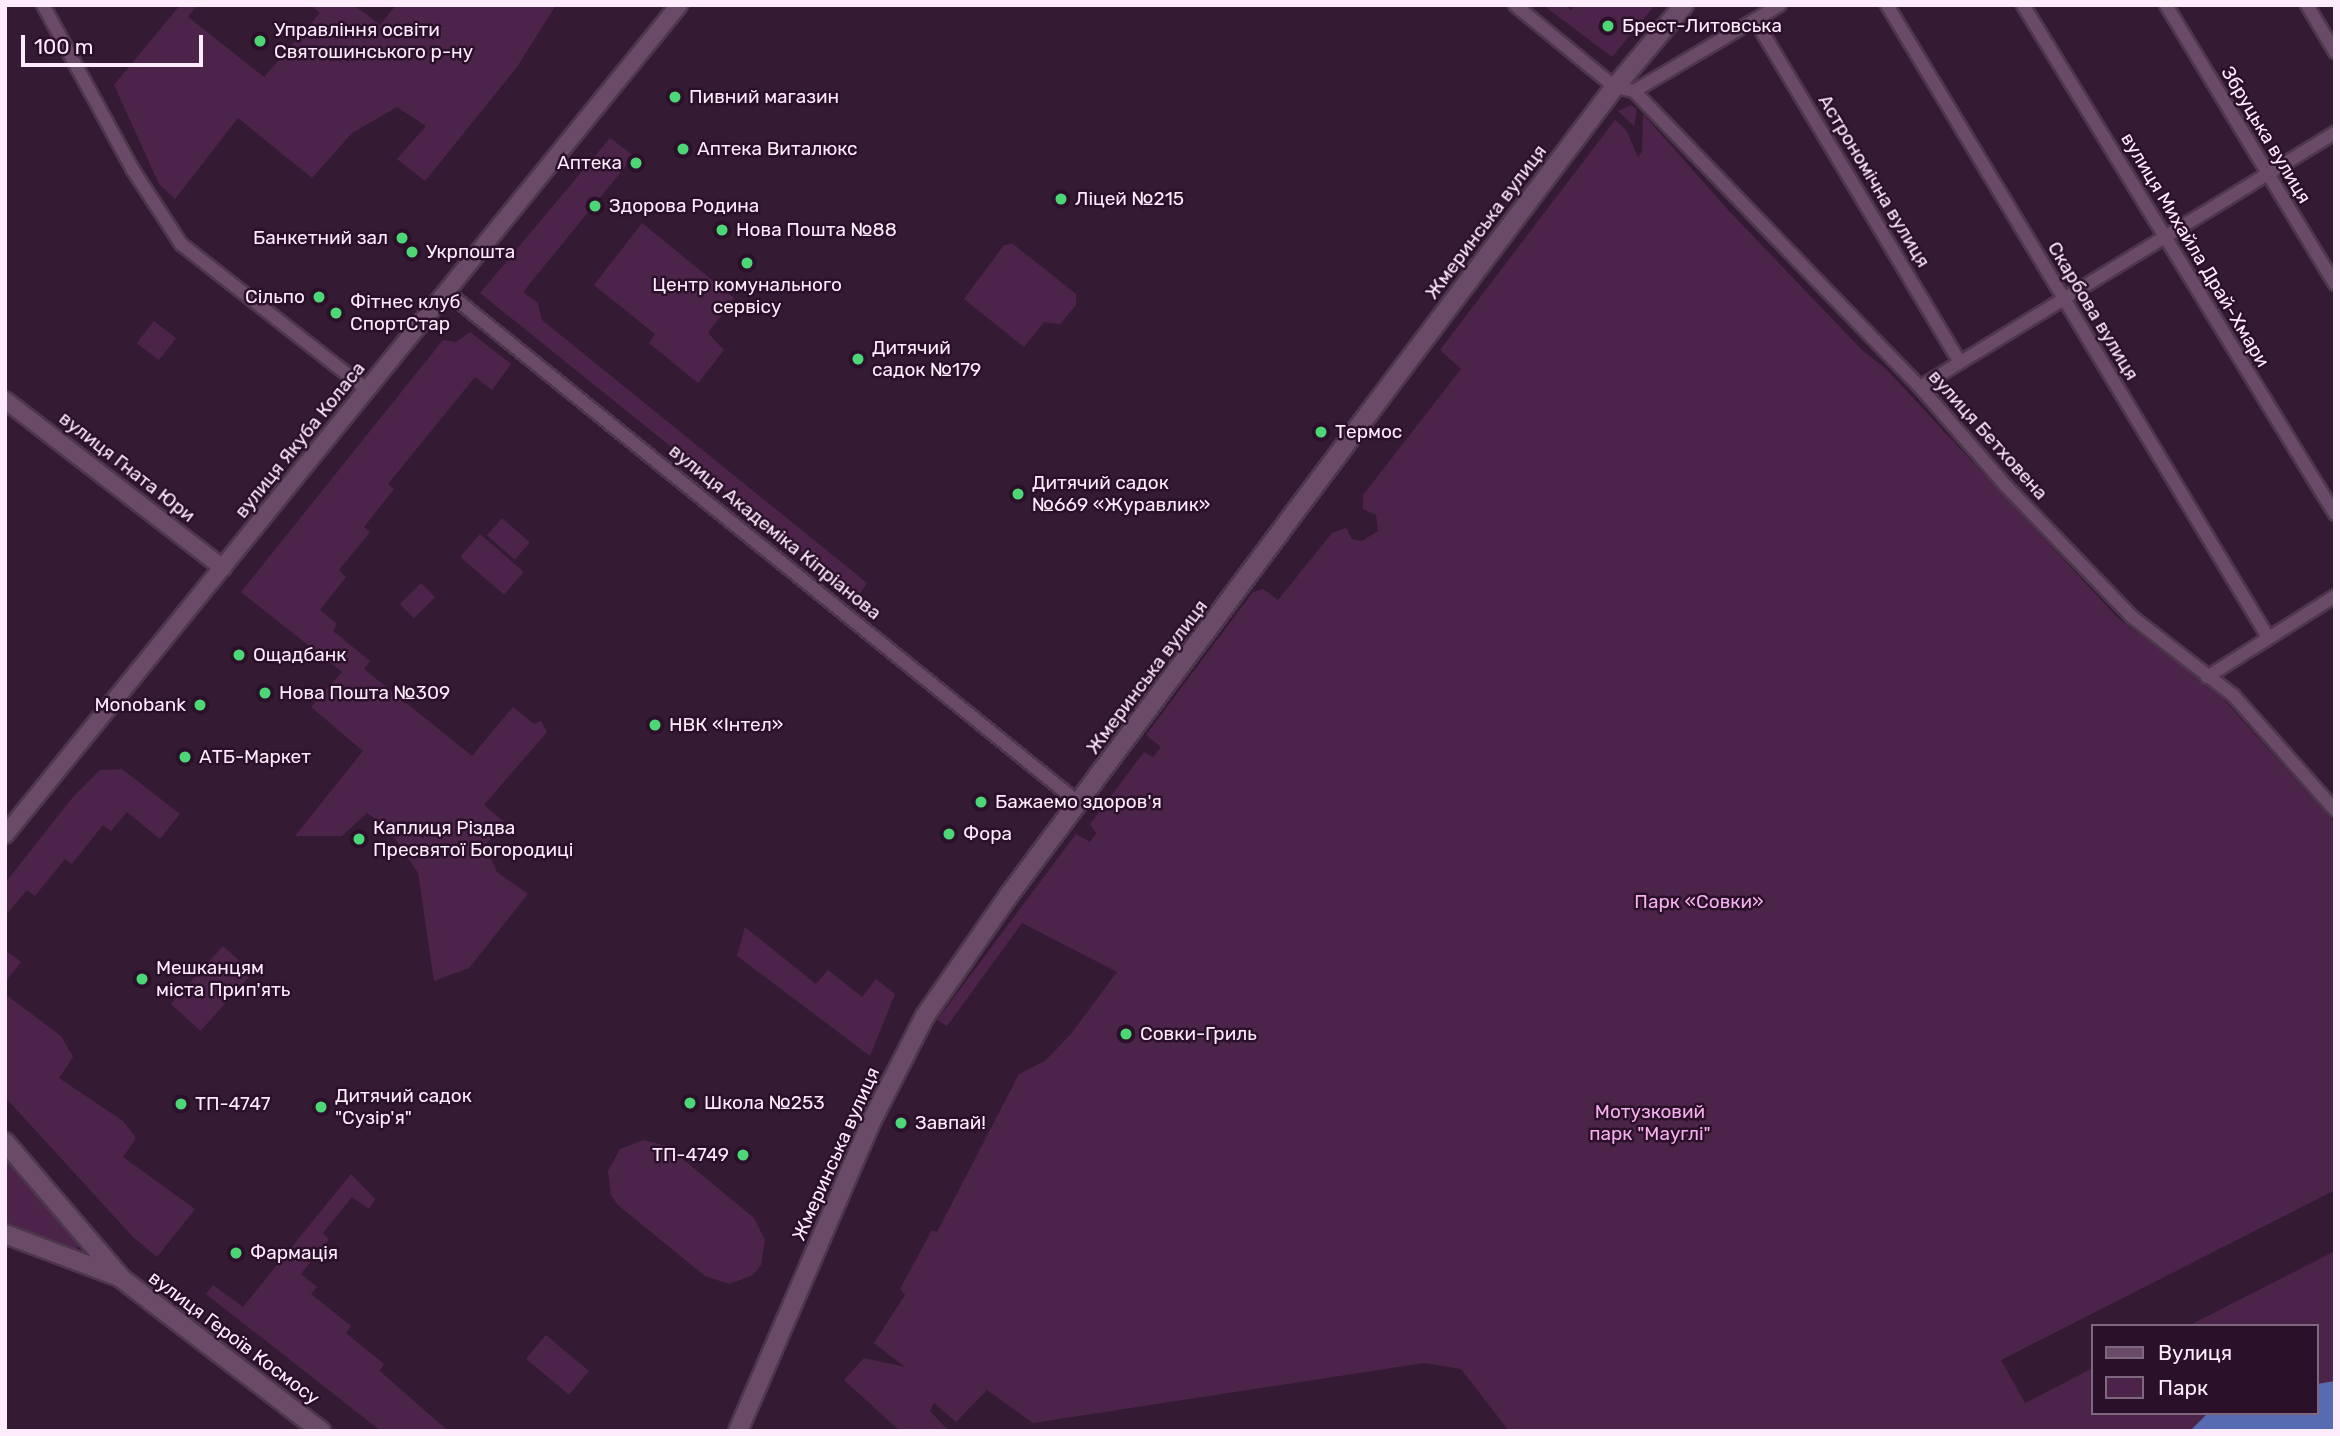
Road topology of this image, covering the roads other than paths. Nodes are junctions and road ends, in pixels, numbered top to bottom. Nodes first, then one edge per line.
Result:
1 (43, 5) edge
2 (679, 5) edge
3 (1515, 5) edge
4 (1684, 5) edge
5 (1780, 5) edge
6 (1887, 5) edge
7 (2024, 5) edge
8 (2166, 5) edge
9 (2307, 5) edge
10 (1755, 20) junction
11 (2335, 52) edge
12 (1615, 87) junction
13 (1634, 91) junction
14 (2335, 133) edge
15 (2267, 175) junction
16 (2166, 237) junction
17 (2335, 284) edge
18 (447, 292) junction
19 (2063, 299) junction
20 (1960, 362) junction
21 (1920, 387) junction
22 (367, 390) junction
23 (5, 400) edge
24 (2335, 514) edge
25 (223, 568) junction
26 (2335, 596) edge
27 (2268, 637) junction
28 (2207, 677) junction
29 (1079, 803) junction
30 (2335, 810) edge
31 (5, 835) edge
32 (5, 1142) edge
33 (5, 1234) edge
34 (121, 1278) junction
35 (321, 1431) edge
36 (738, 1431) edge

1 - 22 street
2 - 18 street, вулиця Якуба Коласа
3 - 12 street
4 - 12 main road, Жмеринська вулиця
5 - 10 street
6 - 19 street, Скарбова вулиця
7 - 16 street, вулиця Михайла Драй-Хмари
8 - 15 street, Збруцька вулиця
9 - 11 street
10 - 13 street
10 - 20 street, Астрономічна вулиця
12 - 13 street
12 - 29 main road, Жмеринська вулиця
13 - 21 street, вулиця Бетховена
14 - 15 street
15 - 16 street
15 - 17 street, Збруцька вулиця
16 - 19 street
16 - 24 street, вулиця Михайла Драй-Хмари
18 - 22 street, вулиця Якуба Коласа
18 - 29 street, вулиця Академіка Кіпріанова
19 - 20 street
19 - 27 street, Скарбова вулиця
20 - 21 street
21 - 28 street, вулиця Бетховена
22 - 25 street, вулиця Якуба Коласа
23 - 25 street, вулиця Гната Юри
25 - 31 street, вулиця Якуба Коласа
26 - 27 street
27 - 28 street
28 - 30 street, вулиця Бетховена
29 - 36 main road, Жмеринська вулиця
32 - 34 main road, вулиця Героїв Космосу
33 - 34 main road, вулиця Героїв Космосу
34 - 35 main road, вулиця Героїв Космосу

